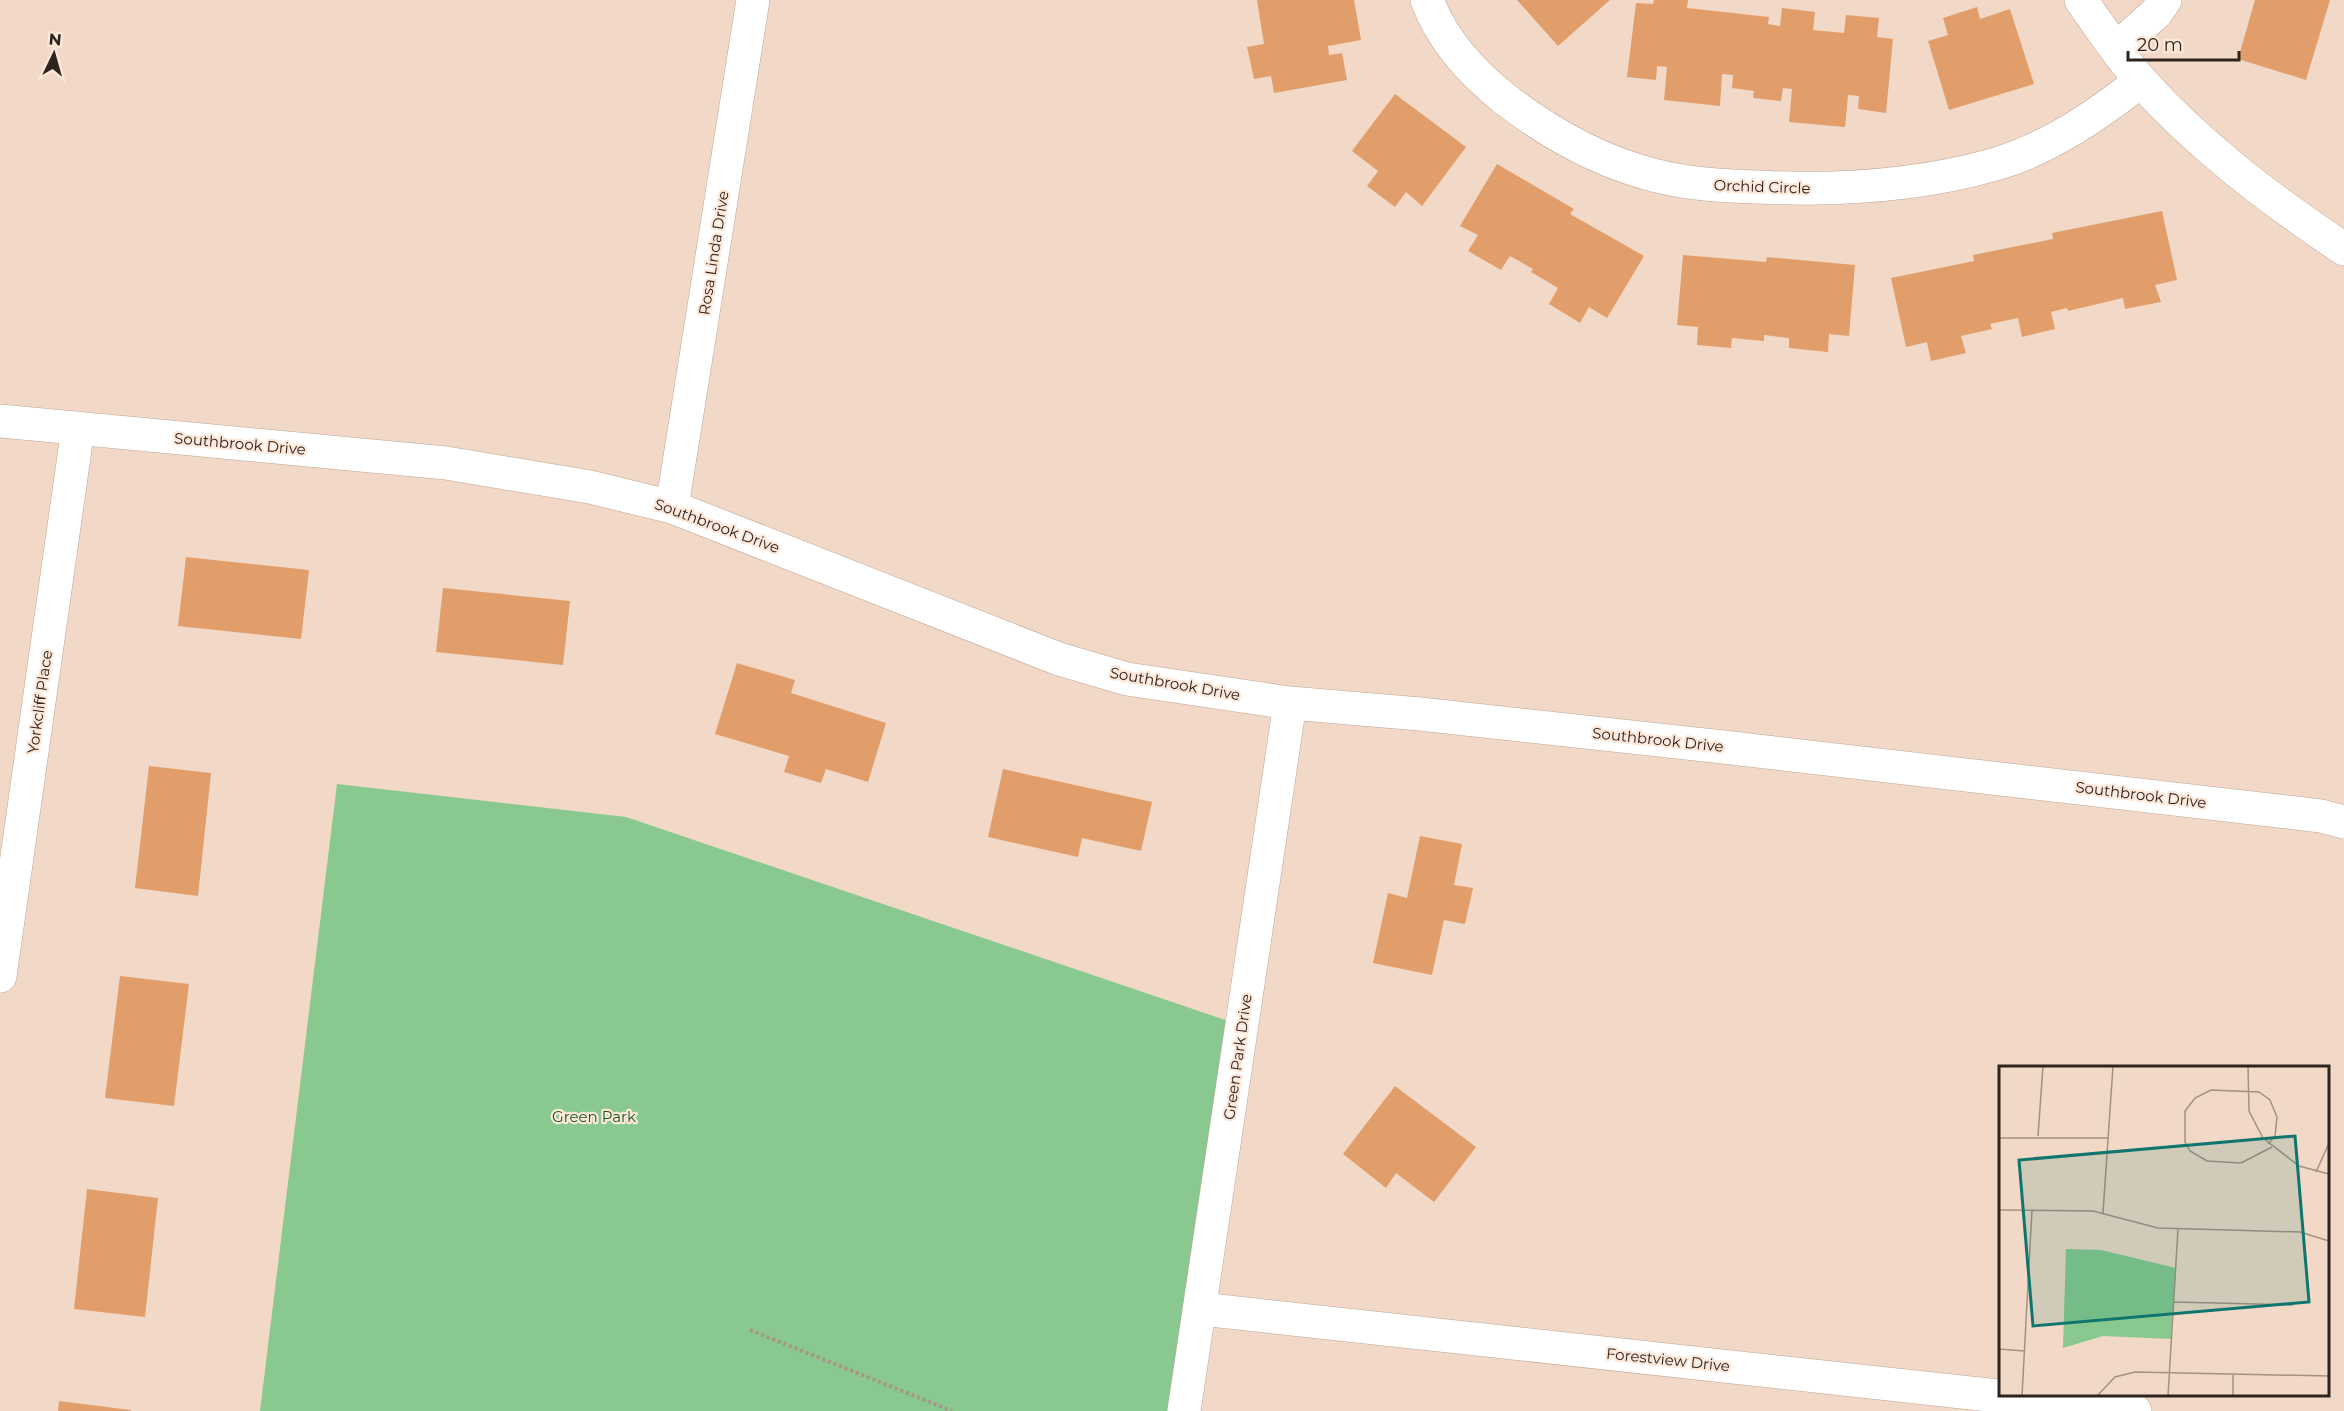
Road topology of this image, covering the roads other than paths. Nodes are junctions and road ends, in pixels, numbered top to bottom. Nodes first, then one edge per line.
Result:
1 (753, 0) edge
2 (1427, 0) edge
3 (2081, 0) edge
4 (2165, 0) edge
5 (2116, 49) junction
6 (2141, 81) junction
7 (2344, 249) edge
8 (0, 421) edge
9 (78, 428) junction
10 (672, 507) junction
11 (1290, 703) junction
12 (2344, 822) edge
13 (0, 976) edge
14 (1201, 1309) junction
15 (1184, 1411) edge
16 (2135, 1411) edge

1 - 10 street, Rosa Linda Drive
2 - 6 street, Orchid Circle
3 - 5 street
4 - 5 street
5 - 6 street
6 - 7 street
8 - 9 street, Southbrook Drive
9 - 10 street, Southbrook Drive
9 - 13 street, Yorkcliff Place
10 - 11 street, Southbrook Drive
11 - 12 street, Southbrook Drive
11 - 14 street, Green Park Drive
14 - 15 street, Green Park Drive
14 - 16 street, Forestview Drive

